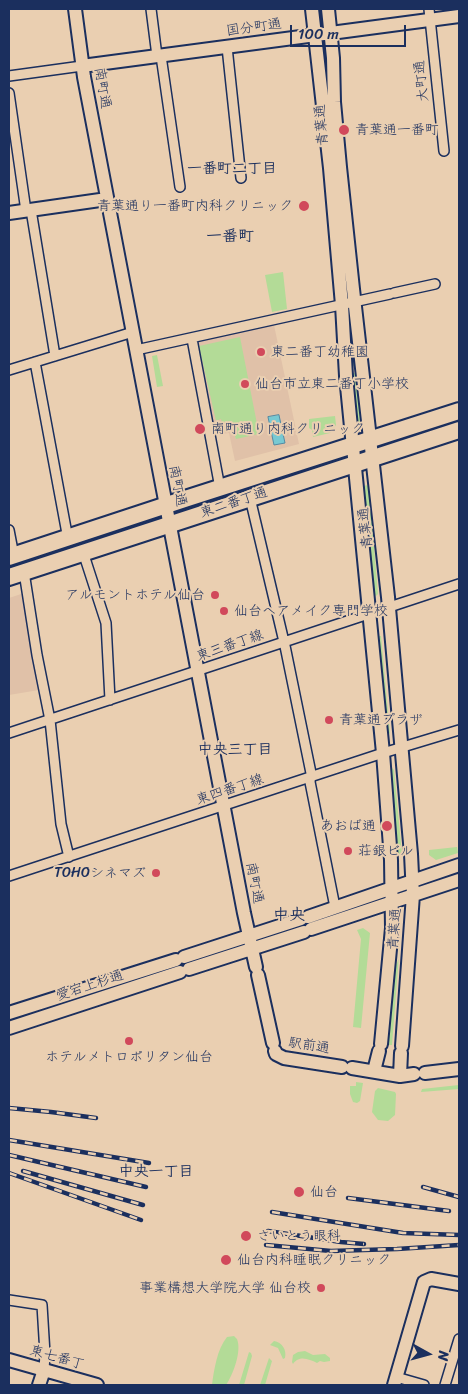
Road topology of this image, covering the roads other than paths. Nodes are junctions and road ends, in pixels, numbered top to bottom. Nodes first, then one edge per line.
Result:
1 (75, 9) edge
2 (151, 9) edge
3 (312, 9) edge
4 (328, 9) edge
5 (429, 14) edge
6 (459, 16) edge
7 (331, 33) junction
8 (316, 35) junction
9 (227, 47) junction
10 (159, 56) junction
11 (82, 66) junction
12 (9, 76) edge
13 (9, 93) edge
14 (444, 151) dead end
15 (241, 178) dead end
16 (180, 186) dead end
17 (107, 199) junction
18 (28, 210) junction
19 (9, 213) edge
20 (435, 284) dead end
21 (348, 304) junction
22 (133, 332) junction
23 (192, 338) junction
24 (136, 350) junction
25 (55, 356) junction
26 (35, 362) junction
27 (9, 370) edge
28 (459, 412) edge
29 (459, 430) edge
30 (370, 440) junction
31 (352, 445) junction
32 (373, 458) junction
33 (355, 464) junction
34 (220, 488) junction
35 (250, 498) junction
36 (166, 505) junction
37 (170, 524) junction
38 (9, 530) edge
39 (68, 539) junction
40 (82, 552) junction
41 (11, 556) edge
42 (16, 575) edge
43 (459, 584) edge
44 (389, 607) junction
45 (369, 614) junction
46 (284, 642) junction
47 (198, 671) junction
48 (110, 700) junction
49 (50, 720) junction
50 (459, 730) edge
51 (9, 733) edge
52 (402, 748) junction
53 (383, 754) junction
54 (311, 778) junction
55 (224, 806) junction
56 (69, 857) junction
57 (459, 864) edge
58 (9, 876) edge
59 (412, 880) junction
60 (459, 880) edge
61 (392, 887) junction
62 (413, 895) junction
63 (393, 902) junction
64 (335, 908) junction
65 (306, 924) junction
66 (251, 942) junction
67 (182, 965) junction
68 (9, 1013) edge
69 (9, 1024) edge
70 (274, 1047) joint
71 (459, 1069) edge
72 (374, 1071) junction
73 (400, 1076) junction
74 (459, 1284) edge
75 (9, 1300) edge
76 (459, 1339) edge
77 (9, 1360) edge
78 (44, 1370) junction
79 (395, 1381) edge
80 (39, 1385) edge
81 (97, 1385) edge
82 (424, 1385) edge
83 (445, 1385) edge

1 - 11 street, 南町通
2 - 10 street
3 - 8 street, 青葉通
4 - 7 street, 青葉通
5 - 6 street, 国分町通
5 - 7 street, 国分町通
5 - 14 street, 大町通
7 - 8 street, 国分町通
7 - 21 street, 青葉通
8 - 9 street, 国分町通
8 - 21 street, 青葉通
9 - 10 street, 国分町通
9 - 15 street
10 - 11 street, 国分町通
10 - 16 street
11 - 12 street
11 - 17 street, 南町通
13 - 18 street
17 - 18 street
17 - 22 street, 南町通
18 - 19 street
18 - 25 street
20 - 21 street
21 - 23 street
21 - 30 street, 青葉通
21 - 31 street, 青葉通
22 - 24 street, 南町通
22 - 25 street
23 - 24 street
23 - 34 street
24 - 36 street, 南町通
25 - 26 street
26 - 27 street
26 - 39 street
28 - 30 highway, 東二番丁通
29 - 32 highway, 東二番丁通
30 - 31 highway, 東二番丁通
30 - 32 street, 青葉通
31 - 33 street, 青葉通
31 - 34 highway, 東二番丁通
32 - 33 highway, 東二番丁通
32 - 44 street, 青葉通
33 - 35 highway, 東二番丁通
33 - 45 street, 青葉通
34 - 36 highway, 東二番丁通
35 - 37 highway, 東二番丁通
35 - 46 street
36 - 37 street, 南町通
36 - 39 highway, 東二番丁通
37 - 40 highway, 東二番丁通
37 - 47 street, 南町通
38 - 41 street
39 - 41 highway, 東二番丁通
40 - 42 highway, 東二番丁通
40 - 48 street
42 - 49 street
43 - 44 street, 東三番丁線
44 - 45 street, 東三番丁線
44 - 52 street, 青葉通
45 - 46 street, 東三番丁線
45 - 53 street, 青葉通
46 - 47 street, 東三番丁線
46 - 54 street
47 - 48 street, 東三番丁線
47 - 55 street, 南町通
48 - 49 street, 東三番丁線
49 - 51 street, 東三番丁線
49 - 56 street
50 - 52 street, 東四番丁線
52 - 53 street, 東四番丁線
52 - 59 street, 青葉通
53 - 54 street, 東四番丁線
53 - 61 street, 青葉通
54 - 55 street, 東四番丁線
54 - 64 street
55 - 56 street, 東四番丁線
55 - 66 street, 南町通
56 - 58 street, 東四番丁線
57 - 59 street, 愛宕上杉通
59 - 61 street, 愛宕上杉通
59 - 62 street, 青葉通
60 - 62 street, 愛宕上杉通
61 - 63 street, 青葉通
61 - 64 street, 愛宕上杉通
62 - 63 street, 愛宕上杉通
62 - 73 street, 青葉通
63 - 65 street, 愛宕上杉通
63 - 72 street, 青葉通
64 - 65 street, 愛宕上杉通
65 - 66 street, 愛宕上杉通
66 - 67 street, 愛宕上杉通
66 - 70 street, 南町通
67 - 68 street, 愛宕上杉通
67 - 69 street, 愛宕上杉通
70 - 72 street, 駅前通
71 - 73 street, 駅前通
72 - 73 street, 駅前通
74 - 79 street
75 - 78 street
76 - 83 street
77 - 78 street, 東七番丁
78 - 80 street
78 - 81 street, 東七番丁
79 - 82 street

